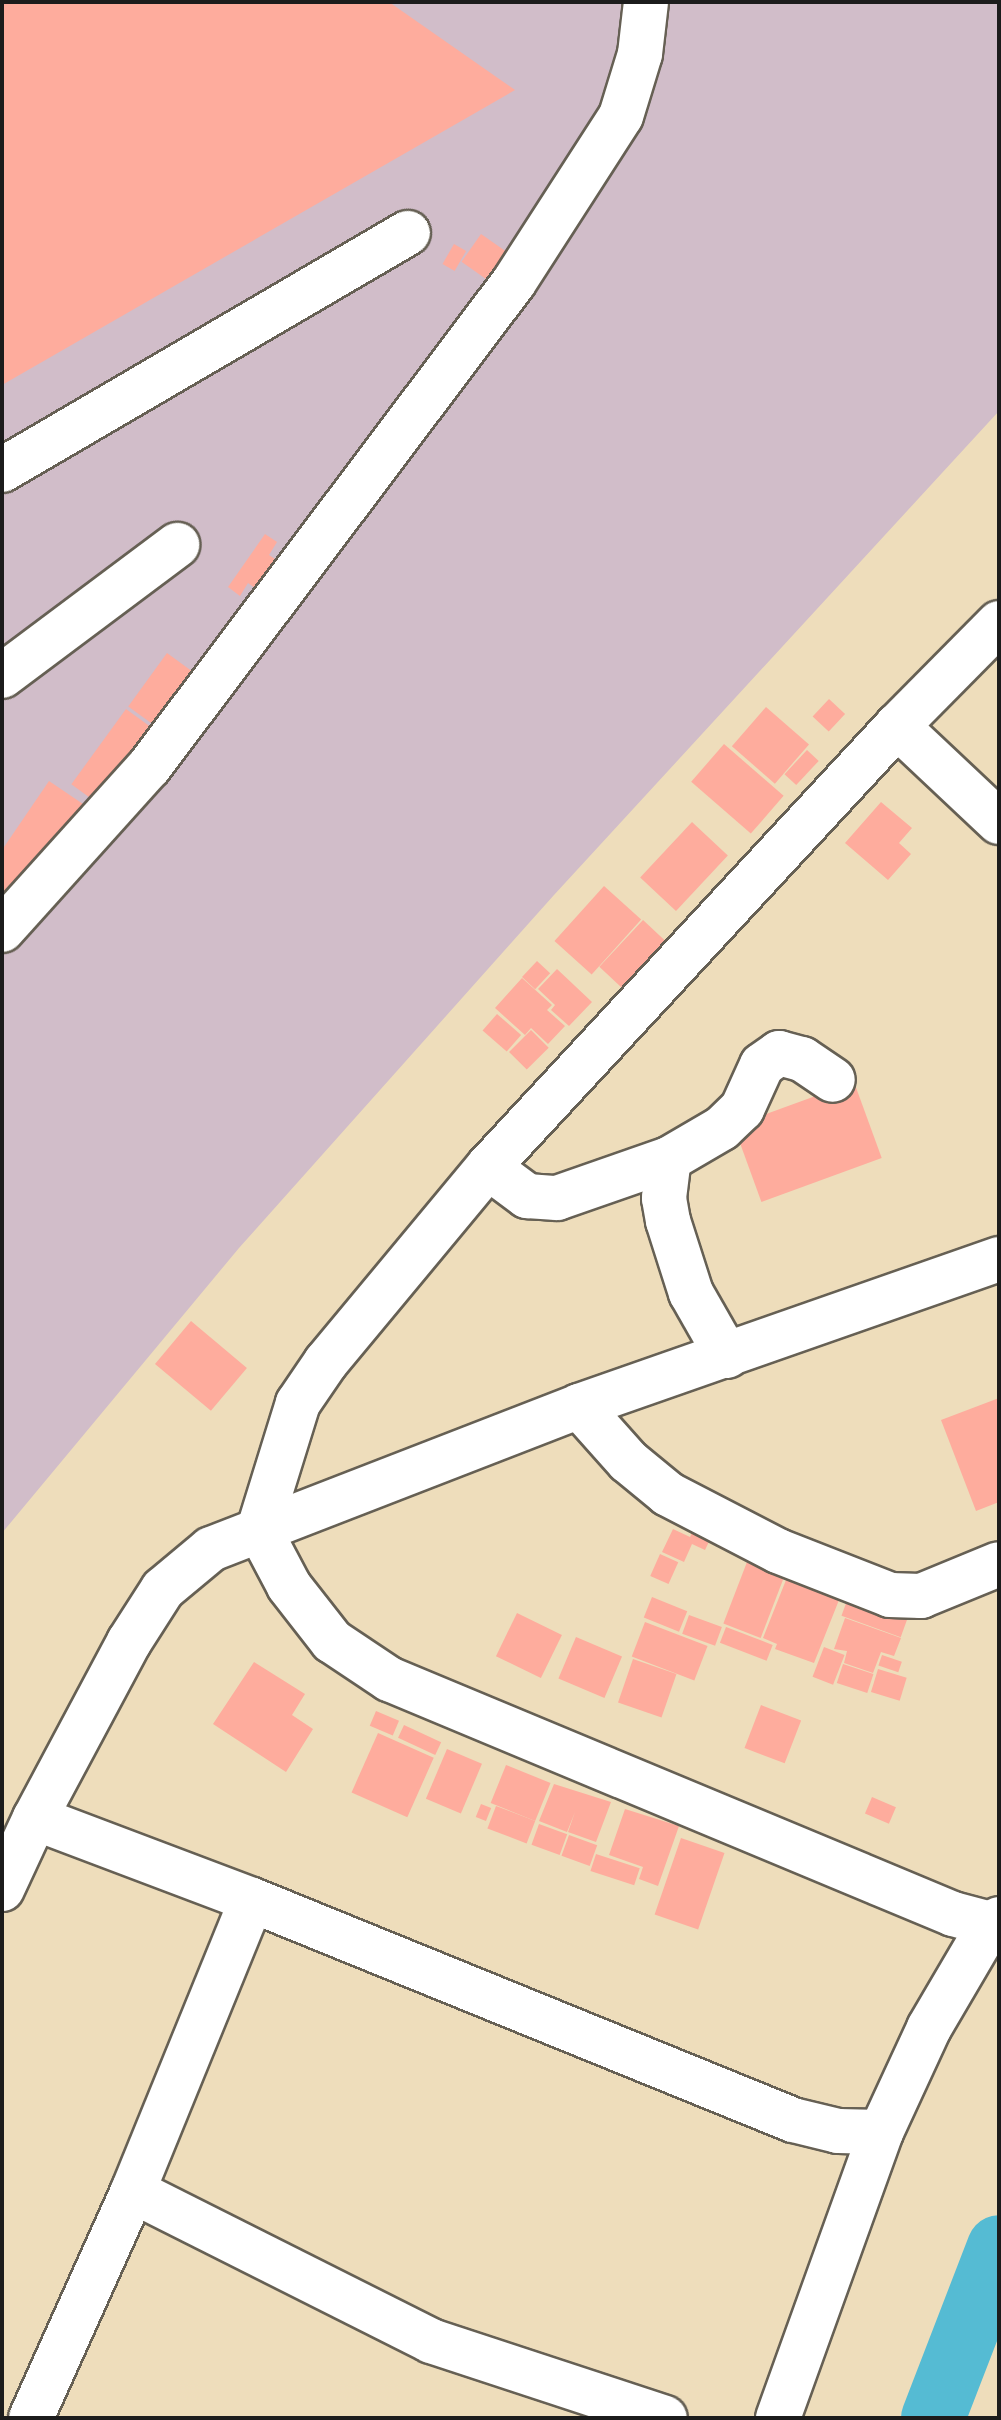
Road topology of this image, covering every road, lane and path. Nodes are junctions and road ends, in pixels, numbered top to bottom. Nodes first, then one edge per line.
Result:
1 (646, 2) edge
2 (408, 233) dead end
3 (2, 470) edge
4 (177, 545) dead end
5 (999, 623) edge
6 (2, 676) edge
7 (897, 726) junction
8 (999, 822) edge
9 (2, 930) edge
10 (833, 1080) dead end
11 (669, 1159) junction
12 (488, 1167) junction
13 (999, 1259) edge
14 (727, 1356) junction
15 (579, 1406) junction
16 (259, 1529) junction
17 (999, 1564) edge
18 (35, 1818) junction
19 (6, 1873) edge
20 (252, 1900) junction
21 (995, 1921) edge
22 (881, 2132) junction
23 (133, 2191) junction
24 (31, 2418) edge
25 (665, 2418) edge
26 (778, 2418) edge

1 - 9 street
2 - 3 street
4 - 6 street
5 - 7 street
7 - 8 street
7 - 12 street
10 - 11 street
11 - 12 street
11 - 14 street
12 - 16 street
13 - 14 street
14 - 15 street
15 - 16 street
15 - 17 street
16 - 18 street
16 - 21 street
18 - 19 street
18 - 20 street
20 - 22 street
20 - 23 street
21 - 22 street
22 - 26 street
23 - 24 street
23 - 25 street

